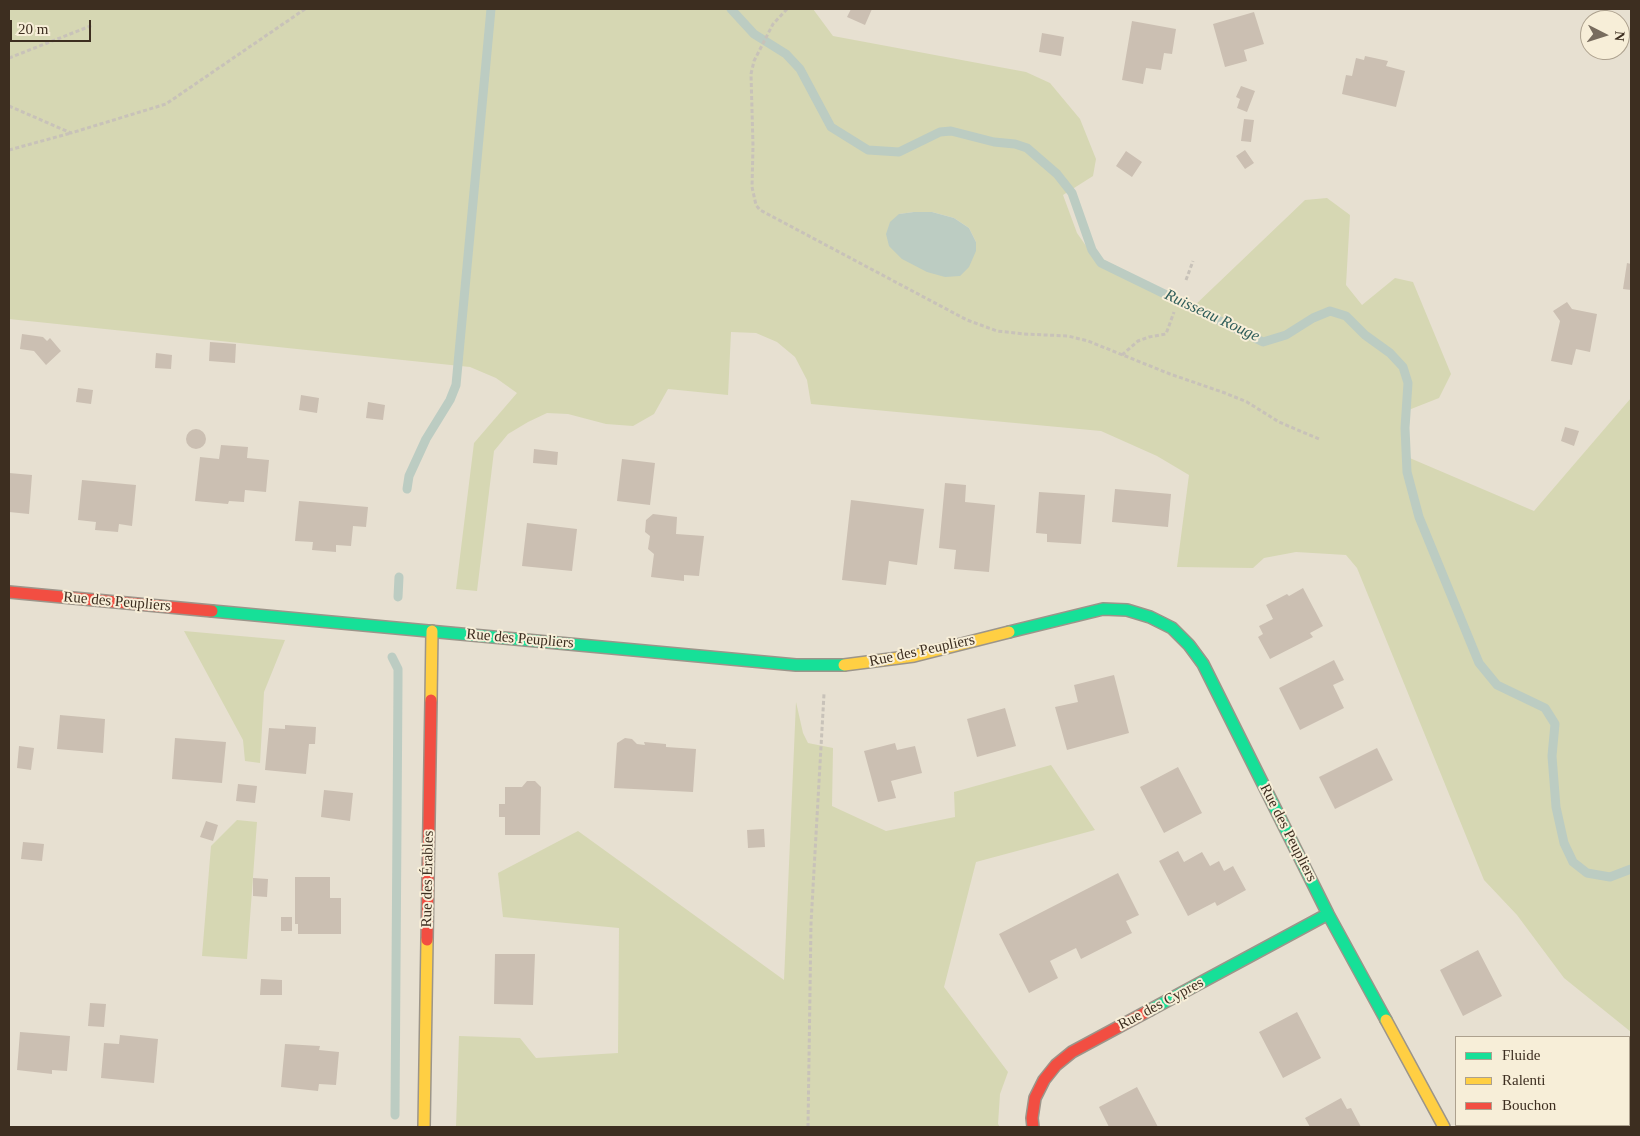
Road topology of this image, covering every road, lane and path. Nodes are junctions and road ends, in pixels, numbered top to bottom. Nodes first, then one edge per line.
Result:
1 (305, 9) edge
2 (787, 9) edge
3 (93, 25) dead end
4 (9, 58) edge
5 (9, 106) edge
6 (71, 133) junction
7 (9, 150) edge
8 (1193, 261) dead end
9 (1186, 280) dead end
10 (1174, 312) dead end
11 (1122, 355) junction
12 (1319, 438) dead end
13 (9, 592) edge
14 (432, 631) junction
15 (826, 666) junction
16 (1328, 914) junction
17 (424, 1127) edge
18 (808, 1127) edge
19 (1033, 1127) edge
20 (1444, 1127) edge

1 - 6 path
2 - 11 path
3 - 4 path
5 - 6 path
6 - 7 path
8 - 9 path
10 - 11 path
11 - 12 path
13 - 14 street, Rue des Peupliers
14 - 15 street, Rue des Peupliers
14 - 17 street, Rue des Érables
15 - 16 street, Rue des Peupliers
15 - 18 path
16 - 19 street, Rue des Cypres
16 - 20 street, Rue des Peupliers

